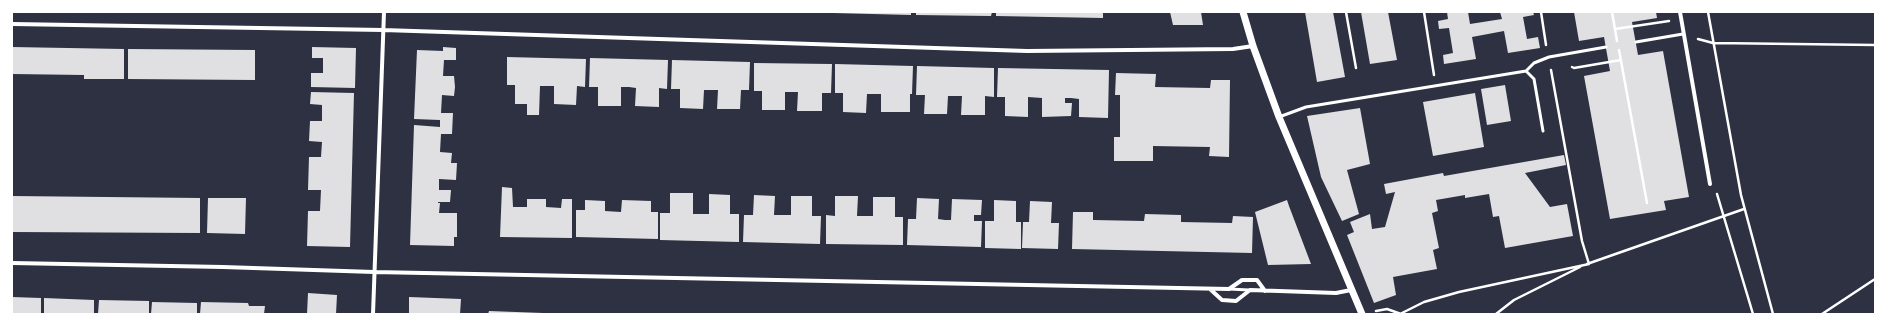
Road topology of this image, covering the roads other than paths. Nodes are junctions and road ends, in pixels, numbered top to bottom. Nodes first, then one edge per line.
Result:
1 (384, 12) edge
2 (1243, 12) edge
3 (1680, 12) edge
4 (12, 24) edge
5 (383, 30) junction
6 (1683, 34) junction
7 (1636, 42) dead end
8 (1253, 46) junction
9 (1606, 47) dead end
10 (1526, 71) junction
11 (1278, 117) junction
12 (1543, 131) dead end
13 (1710, 184) road end
14 (12, 263) edge
15 (374, 272) junction
16 (1210, 289) junction
17 (1229, 289) junction
18 (1250, 290) junction
19 (1351, 290) junction
20 (1265, 291) junction
21 (373, 314) edge
22 (1362, 314) edge

1 - 5 street
2 - 8 street
3 - 6 street
4 - 5 street
5 - 8 street
5 - 15 street
6 - 7 lane
6 - 13 street
8 - 11 street
9 - 10 lane
10 - 11 lane
10 - 12 lane
11 - 19 street
14 - 15 street
15 - 16 street
15 - 21 street
16 - 17 street
16 - 18 street
17 - 18 lane
17 - 20 street
18 - 20 street
19 - 20 street
19 - 22 street

